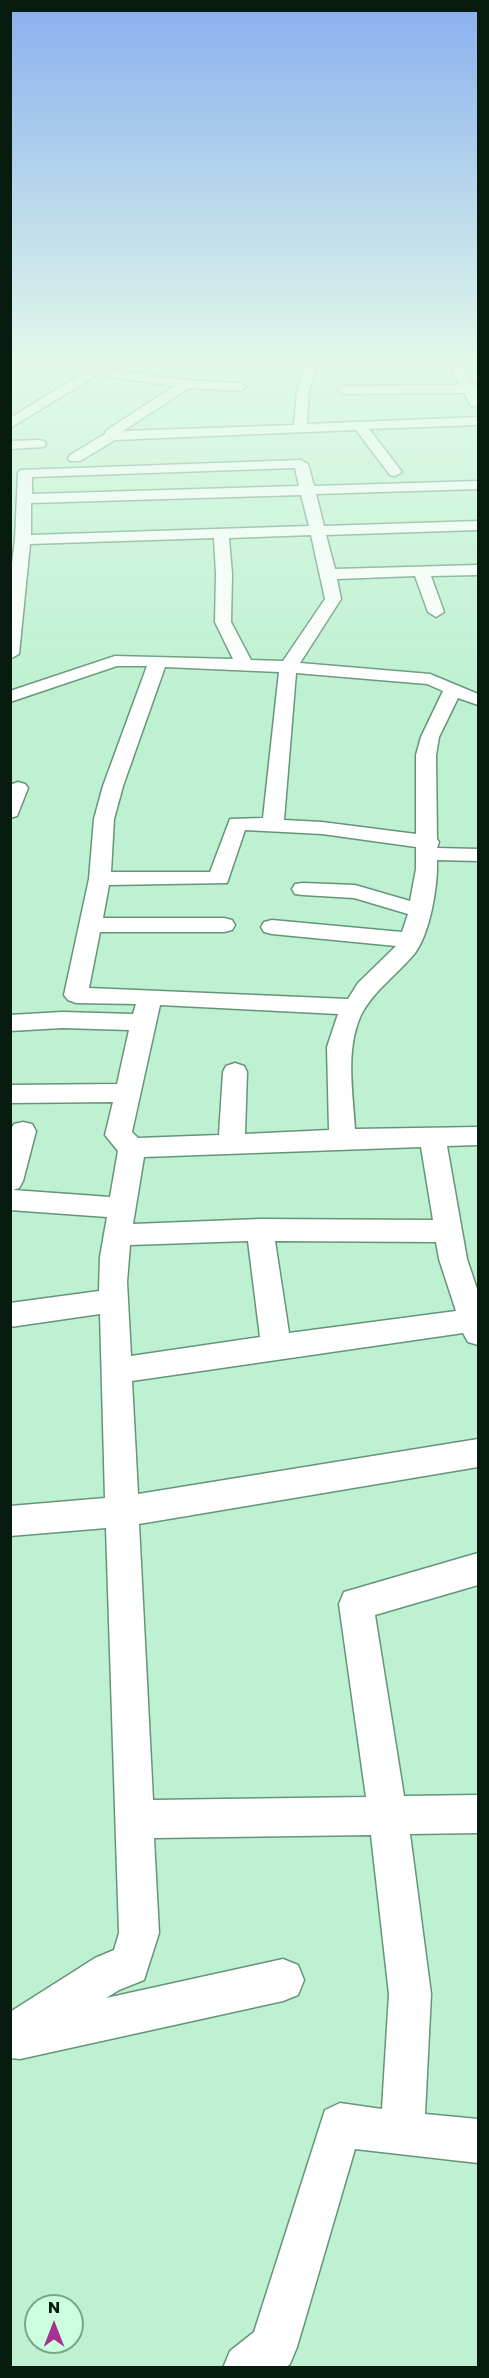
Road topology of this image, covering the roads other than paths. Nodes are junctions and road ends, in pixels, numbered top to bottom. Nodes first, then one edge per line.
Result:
1 (18, 475) edge
2 (304, 475) edge
3 (478, 485) edge
4 (307, 490) junction
5 (23, 499) junction
6 (478, 525) edge
7 (318, 530) junction
8 (221, 534) junction
9 (22, 540) junction
10 (478, 570) edge
11 (422, 571) junction
12 (328, 574) junction
13 (436, 612) dead end
14 (10, 654) edge
15 (158, 661) junction
16 (245, 665) junction
17 (288, 667) junction
18 (453, 690) junction
19 (10, 697) edge
20 (478, 700) edge
21 (18, 788) dead end
22 (10, 812) edge
23 (273, 825) junction
24 (428, 848) junction
25 (478, 855) edge
26 (100, 879) junction
27 (303, 890) dead end
28 (420, 910) junction
29 (92, 925) junction
30 (224, 925) dead end
31 (272, 927) dead end
32 (411, 940) junction
33 (150, 996) junction
34 (355, 1007) junction
35 (143, 1022) junction
36 (10, 1023) edge
37 (235, 1072) dead end
38 (127, 1093) junction
39 (10, 1094) edge
40 (23, 1131) dead end
41 (478, 1136) edge
42 (432, 1137) junction
43 (342, 1138) junction
44 (232, 1143) junction
45 (132, 1148) junction
46 (10, 1181) edge
47 (10, 1200) edge
48 (120, 1222) junction
49 (260, 1230) junction
50 (448, 1231) junction
51 (114, 1300) junction
52 (10, 1316) edge
53 (476, 1326) edge
54 (276, 1347) junction
55 (116, 1371) junction
56 (478, 1453) edge
57 (121, 1512) junction
58 (10, 1521) edge
59 (478, 1569) edge
60 (478, 1814) edge
61 (388, 1815) junction
62 (133, 1819) junction
63 (283, 1980) dead end
64 (10, 2038) edge
65 (402, 2134) junction
66 (478, 2141) edge
67 (247, 2367) edge

1 - 5 street
2 - 4 street
3 - 4 street
4 - 5 street
4 - 7 street
5 - 9 street
6 - 7 street
7 - 8 street
7 - 12 street
8 - 9 street
8 - 16 street
9 - 14 street
10 - 11 street
11 - 12 street
11 - 13 street
12 - 17 street
15 - 16 street
15 - 19 street
15 - 26 street
16 - 17 street
17 - 18 street
17 - 23 street
18 - 20 street
18 - 24 street
21 - 22 street
23 - 24 street
23 - 26 street
24 - 25 street
24 - 28 street
26 - 29 street
27 - 28 street
28 - 32 street
29 - 30 street
29 - 33 street
31 - 32 street
32 - 34 street
33 - 34 street
33 - 35 street
34 - 43 street
35 - 36 street
35 - 38 street
37 - 44 street
38 - 39 street
38 - 45 street
40 - 46 street
41 - 42 street
42 - 43 street
42 - 50 street
43 - 44 street
44 - 45 street
45 - 48 street
47 - 48 street
48 - 49 street
48 - 51 street
49 - 50 street
49 - 54 street
50 - 53 street
51 - 52 street
51 - 55 street
53 - 54 street
54 - 55 street
55 - 57 street
56 - 57 street
57 - 58 street
57 - 62 street
59 - 61 street
60 - 61 street
61 - 62 street
61 - 65 street
62 - 64 street
63 - 64 street
65 - 66 street
65 - 67 street

